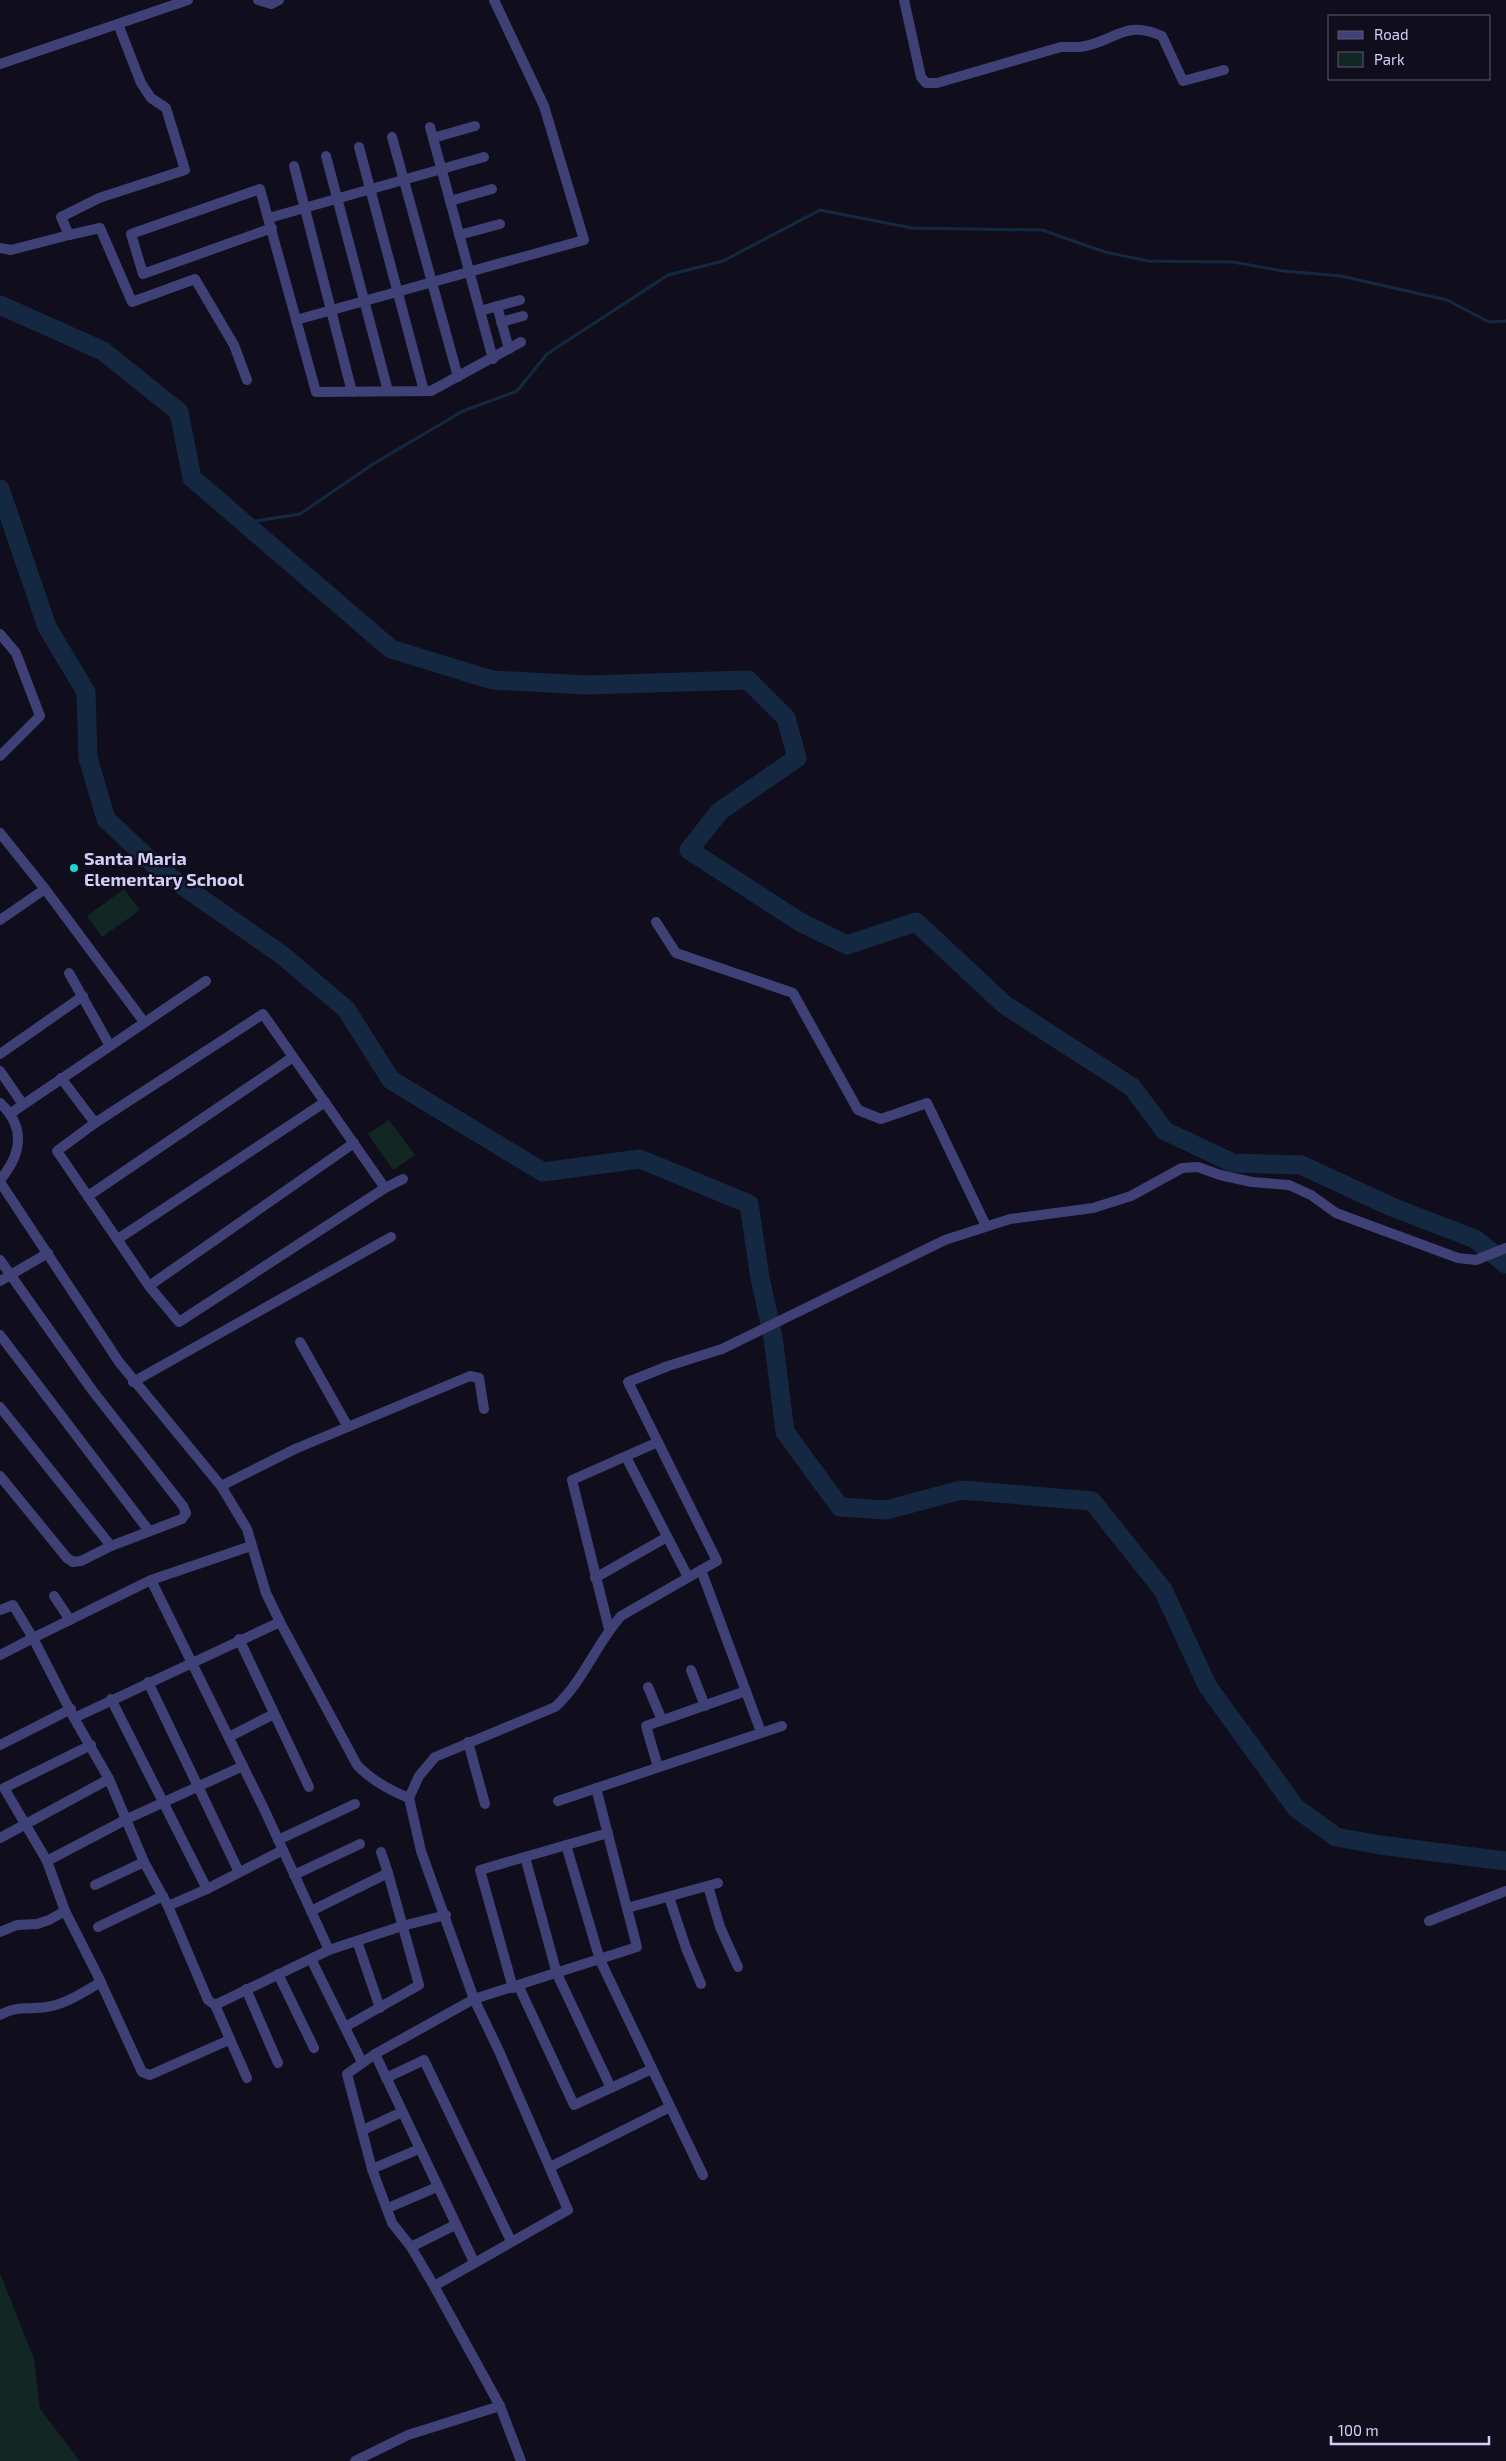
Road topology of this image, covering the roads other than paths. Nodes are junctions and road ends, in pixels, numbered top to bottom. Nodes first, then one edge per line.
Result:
1 (188, 0) edge
2 (258, 0) edge
3 (279, 0) edge
4 (494, 0) edge
5 (904, 0) edge
6 (118, 24) junction
7 (0, 64) edge
8 (1224, 70) dead end
9 (475, 126) dead end
10 (392, 137) dead end
11 (359, 147) dead end
12 (326, 156) dead end
13 (484, 157) dead end
14 (294, 166) dead end
15 (441, 169) junction
16 (404, 180) junction
17 (370, 189) junction
18 (492, 189) dead end
19 (337, 199) junction
20 (450, 201) junction
21 (305, 208) junction
22 (270, 224) junction
23 (500, 224) dead end
24 (69, 235) junction
25 (459, 235) junction
26 (0, 248) edge
27 (470, 273) junction
28 (432, 283) junction
29 (398, 292) junction
30 (520, 300) dead end
31 (364, 302) junction
32 (497, 306) junction
33 (331, 311) junction
34 (480, 311) junction
35 (523, 316) dead end
36 (296, 320) junction
37 (501, 322) junction
38 (520, 342) dead end
39 (509, 349) junction
40 (493, 359) junction
41 (458, 377) junction
42 (248, 380) dead end
43 (388, 391) junction
44 (424, 391) junction
45 (352, 392) junction
46 (0, 634) edge
47 (0, 756) edge
48 (0, 833) edge
49 (45, 888) junction
50 (0, 920) edge
51 (656, 922) dead end
52 (69, 973) dead end
53 (206, 981) dead end
54 (83, 996) junction
55 (144, 1022) junction
56 (110, 1046) junction
57 (0, 1054) edge
58 (293, 1057) junction
59 (0, 1072) edge
60 (61, 1078) junction
61 (0, 1102) edge
62 (325, 1102) junction
63 (22, 1103) junction
64 (11, 1113) junction
65 (94, 1123) junction
66 (354, 1143) junction
67 (403, 1179) dead end
68 (0, 1181) edge
69 (385, 1188) junction
70 (88, 1196) junction
71 (986, 1226) junction
72 (391, 1237) dead end
73 (118, 1239) junction
74 (1506, 1248) edge
75 (48, 1253) junction
76 (0, 1260) edge
77 (11, 1273) junction
78 (0, 1281) edge
79 (149, 1286) junction
80 (0, 1334) edge
81 (300, 1342) dead end
82 (133, 1382) junction
83 (0, 1407) edge
84 (484, 1409) dead end
85 (348, 1427) junction
86 (658, 1442) junction
87 (626, 1457) junction
88 (0, 1476) edge
89 (220, 1486) junction
90 (150, 1531) junction
91 (667, 1537) junction
92 (111, 1546) junction
93 (251, 1546) junction
94 (701, 1570) junction
95 (595, 1578) junction
96 (688, 1578) junction
97 (151, 1580) junction
98 (54, 1596) dead end
99 (0, 1610) edge
100 (70, 1620) junction
101 (280, 1622) junction
102 (609, 1629) junction
103 (33, 1638) junction
104 (239, 1639) junction
105 (0, 1655) edge
106 (191, 1662) junction
107 (691, 1670) dead end
108 (148, 1682) junction
109 (648, 1687) dead end
110 (746, 1691) junction
111 (111, 1699) junction
112 (705, 1706) junction
113 (72, 1713) junction
114 (274, 1714) junction
115 (662, 1720) junction
116 (782, 1726) dead end
117 (761, 1732) junction
118 (229, 1737) junction
119 (468, 1742) junction
120 (0, 1745) edge
121 (91, 1745) junction
122 (243, 1766) junction
123 (658, 1767) junction
124 (109, 1779) junction
125 (198, 1786) junction
126 (309, 1787) dead end
127 (596, 1788) junction
128 (2, 1789) edge
129 (409, 1798) junction
130 (558, 1801) dead end
131 (164, 1803) junction
132 (355, 1804) dead end
133 (485, 1804) dead end
134 (126, 1819) junction
135 (24, 1825) junction
136 (608, 1833) junction
137 (0, 1838) edge
138 (360, 1844) dead end
139 (280, 1845) junction
140 (566, 1845) junction
141 (382, 1852) dead end
142 (525, 1857) junction
143 (47, 1861) junction
144 (144, 1862) junction
145 (239, 1872) junction
146 (388, 1873) junction
147 (294, 1875) junction
148 (95, 1885) dead end
149 (207, 1889) junction
150 (1506, 1891) edge
151 (163, 1896) junction
152 (669, 1896) junction
153 (168, 1906) junction
154 (627, 1908) junction
155 (65, 1910) junction
156 (311, 1911) junction
157 (446, 1915) junction
158 (1429, 1921) dead end
159 (402, 1926) junction
160 (98, 1927) dead end
161 (0, 1932) edge
162 (357, 1941) junction
163 (329, 1950) junction
164 (311, 1958) junction
165 (600, 1960) junction
166 (738, 1967) dead end
167 (278, 1974) junction
168 (557, 1974) junction
169 (101, 1982) junction
170 (701, 1984) dead end
171 (516, 1988) junction
172 (246, 1989) junction
173 (474, 1999) junction
174 (215, 2005) junction
175 (380, 2008) junction
176 (0, 2015) edge
177 (345, 2027) junction
178 (228, 2040) junction
179 (314, 2048) dead end
180 (375, 2054) junction
181 (362, 2062) junction
182 (278, 2063) dead end
183 (652, 2068) junction
184 (248, 2078) dead end
185 (386, 2078) junction
186 (611, 2088) junction
187 (670, 2107) junction
188 (402, 2112) junction
189 (363, 2130) junction
190 (419, 2149) junction
191 (550, 2167) junction
192 (372, 2169) junction
193 (703, 2175) dead end
194 (437, 2186) junction
195 (388, 2208) junction
196 (455, 2225) junction
197 (511, 2241) junction
198 (411, 2246) junction
199 (474, 2262) junction
200 (434, 2286) junction
201 (500, 2406) junction
202 (355, 2461) edge
203 (521, 2461) edge

1 - 6 street
2 - 3 street
4 - 27 street
5 - 8 street
6 - 7 street
6 - 24 street
9 - 15 street
10 - 16 street
11 - 17 street
12 - 19 street
13 - 15 street
14 - 21 street
15 - 16 street
15 - 20 street
16 - 17 street
16 - 28 street
17 - 19 street
17 - 29 street
18 - 20 street
19 - 21 street
19 - 31 street
20 - 25 street
21 - 22 street
21 - 33 street
22 - 22 street
22 - 36 street
23 - 25 street
24 - 26 street
24 - 42 street
25 - 27 street
27 - 28 street
27 - 34 street
28 - 29 street
28 - 41 street
29 - 31 street
29 - 44 street
30 - 32 street
31 - 33 street
31 - 43 street
32 - 34 street
32 - 37 street
33 - 36 street
33 - 45 street
34 - 40 street
35 - 37 street
36 - 45 street
37 - 39 street
38 - 39 street
39 - 40 street
40 - 41 street
41 - 44 street
43 - 44 street
43 - 45 street
46 - 47 street
48 - 49 street
49 - 50 street
49 - 55 street
51 - 71 street
52 - 54 street
53 - 55 street
54 - 56 street
54 - 57 street
55 - 56 street
56 - 60 street
58 - 62 street
58 - 65 street
58 - 70 street
59 - 63 street
60 - 63 street
60 - 65 street
61 - 64 street
62 - 66 street
62 - 73 street
63 - 64 street
64 - 68 street
65 - 70 street
66 - 69 street
66 - 79 street
67 - 69 street
68 - 75 street
69 - 79 street
70 - 73 street
71 - 74 street
71 - 86 street
72 - 82 street
73 - 79 street
75 - 77 street
75 - 82 street
76 - 77 street
77 - 78 street
77 - 90 street
80 - 90 street
81 - 85 street
82 - 89 street
83 - 92 street
84 - 85 street
85 - 89 street
86 - 87 street
86 - 94 street
87 - 91 street
87 - 95 street
88 - 92 street
89 - 93 street
90 - 92 street
91 - 95 street
91 - 96 street
93 - 97 street
93 - 101 street
94 - 96 street
94 - 110 street
95 - 102 street
96 - 102 street
97 - 100 street
97 - 106 street
98 - 100 street
99 - 103 street
100 - 103 street
101 - 104 street
101 - 129 street
102 - 119 street
103 - 105 street
103 - 113 street
104 - 106 street
104 - 114 street
106 - 108 street
106 - 118 street
107 - 112 street
108 - 111 street
108 - 125 street
109 - 115 street
110 - 112 street
110 - 117 street
111 - 113 street
111 - 131 street
112 - 115 street
113 - 120 street
113 - 121 street
114 - 118 street
114 - 126 street
115 - 123 street
116 - 117 street
117 - 123 street
118 - 122 street
119 - 129 street
119 - 133 street
121 - 124 street
121 - 128 street
122 - 125 street
122 - 139 street
123 - 127 street
124 - 134 street
124 - 135 street
125 - 131 street
125 - 145 street
127 - 130 street
127 - 136 street
128 - 135 street
129 - 157 street
131 - 134 street
131 - 149 street
132 - 139 street
134 - 143 street
134 - 144 street
135 - 137 street
135 - 143 street
136 - 140 street
136 - 154 street
138 - 147 street
139 - 145 street
139 - 147 street
140 - 142 street
140 - 165 street
141 - 146 street
142 - 168 street
142 - 171 street
143 - 155 street
144 - 148 street
144 - 151 street
145 - 149 street
146 - 156 street
146 - 159 street
147 - 156 street
149 - 153 street
150 - 158 street
151 - 153 street
151 - 160 street
152 - 154 street
152 - 166 street
152 - 170 street
153 - 174 street
154 - 165 street
155 - 161 street
155 - 169 street
156 - 163 street
157 - 159 street
157 - 173 street
159 - 162 street
159 - 175 street
162 - 163 street
162 - 175 street
163 - 164 street
164 - 167 street
164 - 177 street
165 - 168 street
165 - 183 street
167 - 172 street
167 - 179 street
168 - 171 street
168 - 186 street
169 - 176 street
169 - 178 street
171 - 173 street
171 - 186 street
172 - 174 street
172 - 182 street
173 - 180 street
173 - 191 street
174 - 178 street
175 - 177 street
177 - 181 street
178 - 184 street
180 - 181 street
180 - 185 street
181 - 189 street
183 - 186 street
183 - 187 street
185 - 188 street
185 - 197 street
187 - 191 street
187 - 193 street
188 - 189 street
188 - 190 street
189 - 192 street
190 - 192 street
190 - 194 street
191 - 197 street
192 - 195 street
194 - 195 street
194 - 196 street
195 - 198 street
196 - 198 street
196 - 199 street
197 - 199 street
198 - 200 street
199 - 200 street
200 - 201 street
201 - 202 street
201 - 203 street

